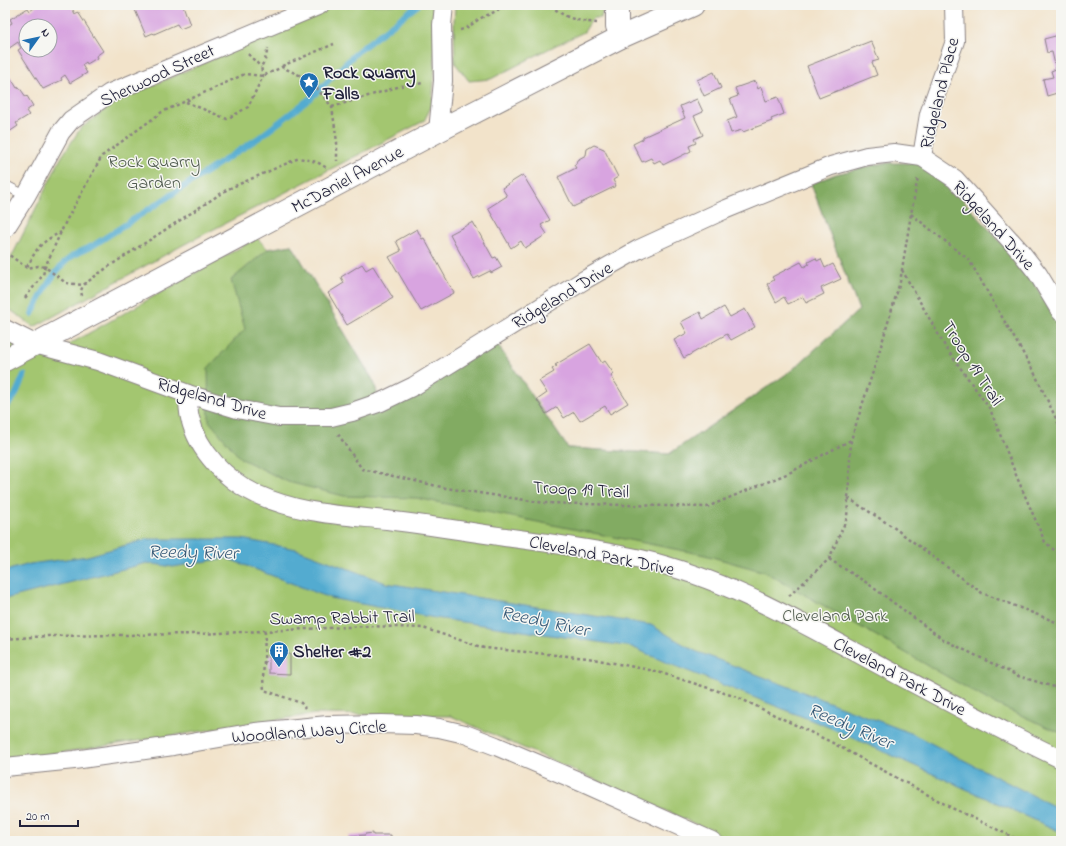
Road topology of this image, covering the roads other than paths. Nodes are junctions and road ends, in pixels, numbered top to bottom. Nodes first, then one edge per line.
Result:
1 (320, 5) edge
2 (444, 5) edge
3 (693, 5) edge
4 (954, 5) edge
5 (618, 21) edge
6 (438, 131) junction
7 (922, 157) junction
8 (5, 185) edge
9 (26, 196) junction
10 (5, 229) edge
11 (1061, 312) edge
12 (5, 329) edge
13 (35, 344) junction
14 (5, 360) edge
15 (188, 394) junction
16 (1061, 759) edge
17 (5, 767) edge
18 (712, 841) edge

1 - 9 street, Sherwood Street
2 - 6 street
3 - 5 street, McDaniel Avenue
4 - 7 street, Ridgeland Place
5 - 6 street, McDaniel Avenue
6 - 13 street, McDaniel Avenue
7 - 11 street, Ridgeland Drive
7 - 15 street, Ridgeland Drive
8 - 9 lane
9 - 10 street, Sherwood Street
12 - 13 street, Ridgeland Drive
13 - 14 street, McDaniel Avenue
13 - 15 street, Ridgeland Drive
15 - 16 street, Cleveland Park Drive
17 - 18 street, Woodland Way Circle

